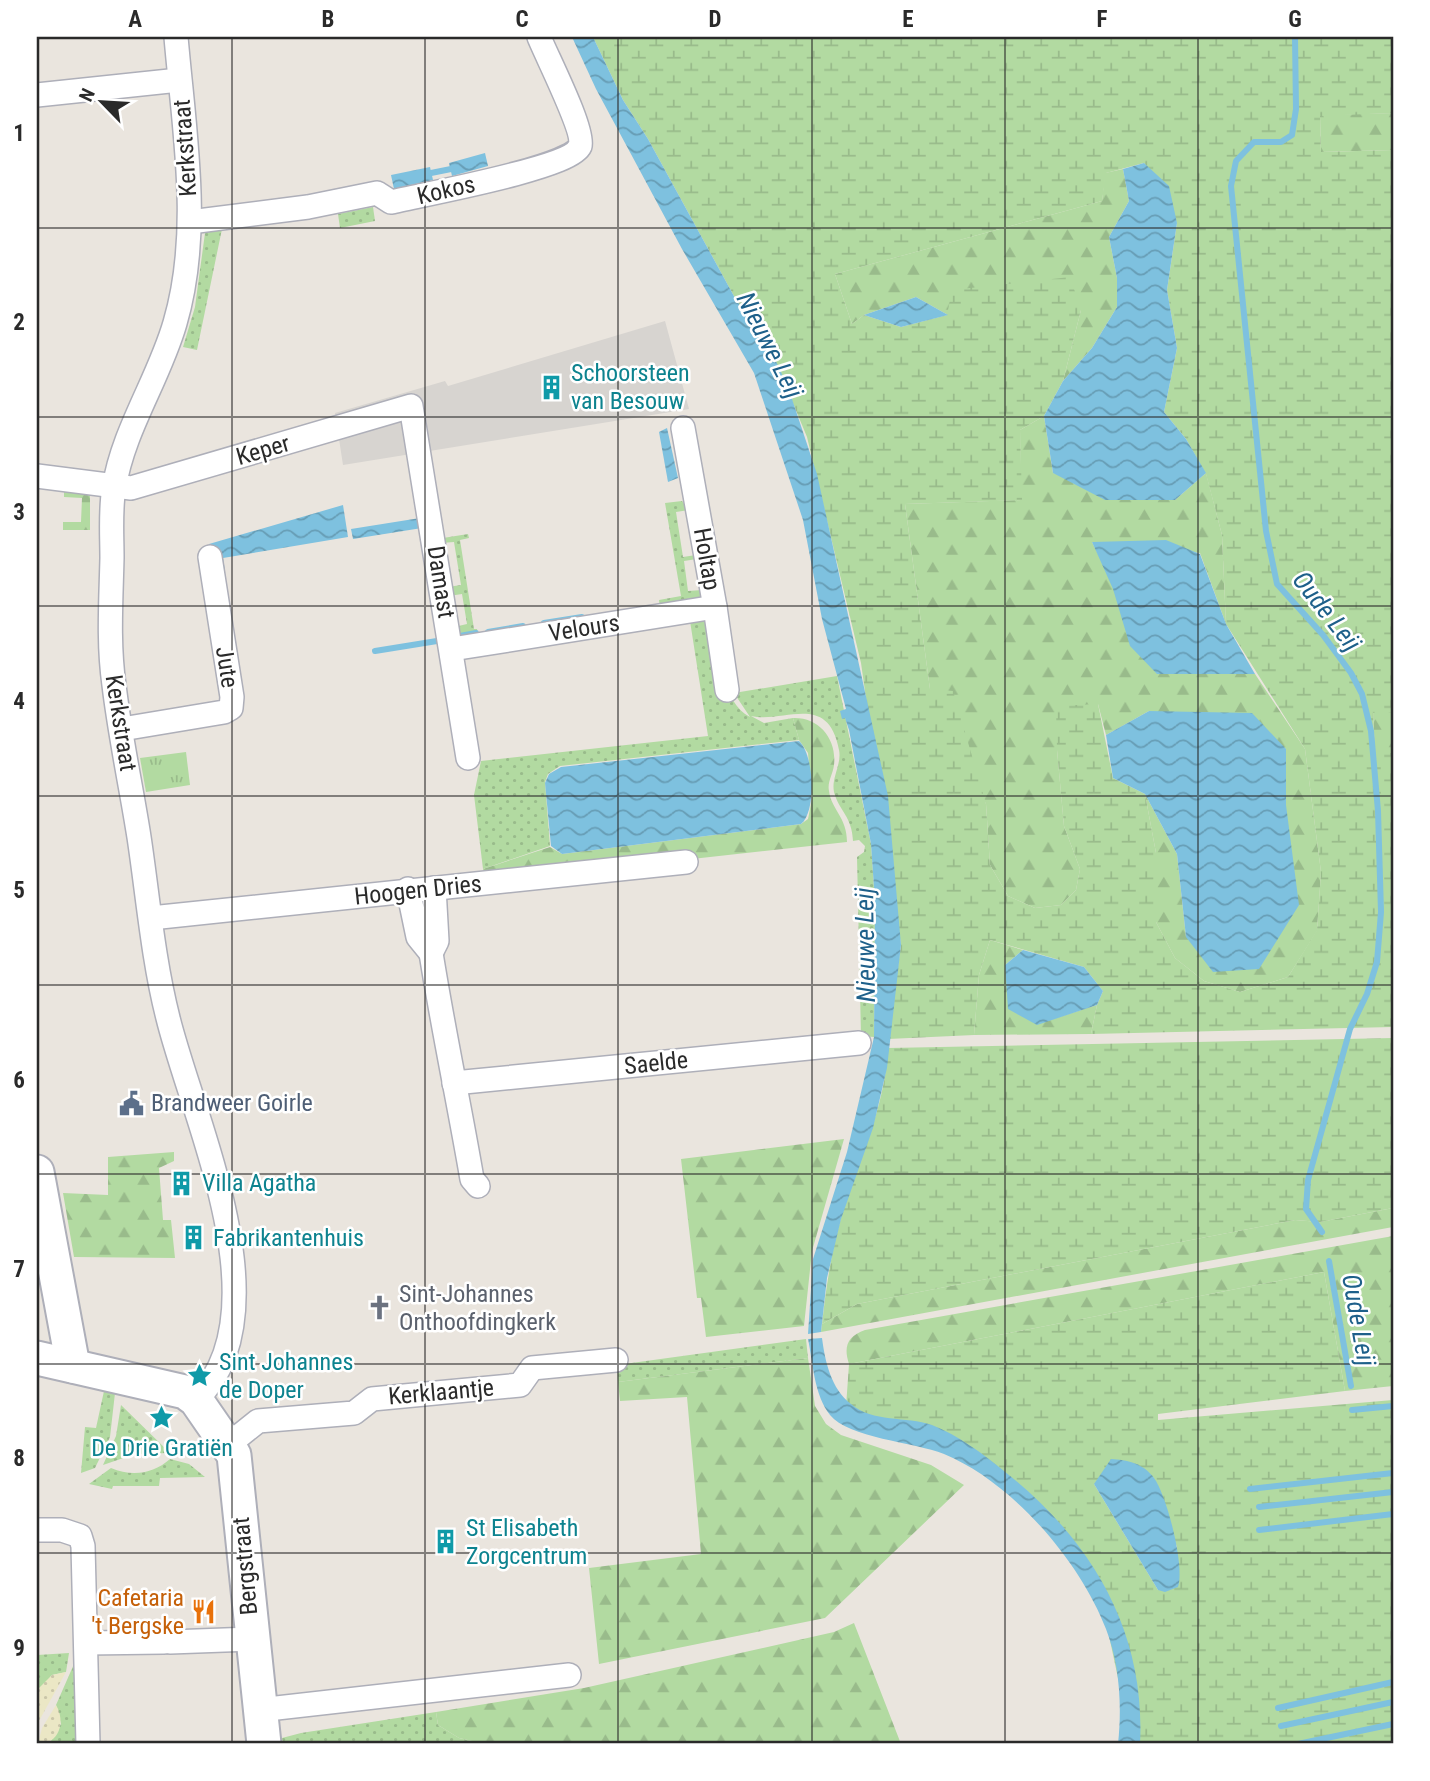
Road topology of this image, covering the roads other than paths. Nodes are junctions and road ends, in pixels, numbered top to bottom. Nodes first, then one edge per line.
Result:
1 (176, 37) edge
2 (539, 37) edge
3 (179, 80) junction
4 (37, 95) edge
5 (190, 222) junction
6 (411, 406) joint
7 (684, 428) dead end
8 (37, 476) edge
9 (114, 486) junction
10 (210, 557) dead end
11 (716, 607) junction
12 (452, 649) junction
13 (727, 690) dead end
14 (122, 729) junction
15 (468, 758) dead end
16 (686, 862) dead end
17 (434, 888) junction
18 (408, 889) junction
19 (151, 918) junction
20 (430, 953) junction
21 (859, 1043) dead end
22 (454, 1083) junction
23 (37, 1172) edge
24 (478, 1186) dead end
25 (37, 1358) edge
26 (617, 1360) dead end
27 (73, 1366) junction
28 (196, 1400) junction
29 (228, 1445) junction
30 (37, 1530) edge
31 (252, 1639) junction
32 (86, 1643) junction
33 (569, 1675) dead end
34 (259, 1710) junction
35 (88, 1744) edge
36 (264, 1744) edge

1 - 3 street, Kerkstraat
2 - 5 street, Kokos
3 - 4 street
3 - 5 street, Kerkstraat
5 - 9 street, Kerkstraat
6 - 9 street, Keper
6 - 12 street, Damast
7 - 11 street, Holtap
8 - 9 street, Keper
9 - 14 street, Kerkstraat
10 - 14 street, Jute
11 - 12 street, Velours
11 - 13 street, Holtap
12 - 15 street, Damast
14 - 19 street, Kerkstraat
16 - 17 street, Hoogen Dries
17 - 18 street, Hoogen Dries
17 - 20 street
18 - 19 street, Hoogen Dries
18 - 20 street
19 - 28 street, Kerkstraat
20 - 22 street
21 - 22 street, Saelde
22 - 24 street
23 - 27 street
25 - 27 street
26 - 29 street, Kerklaantje
27 - 28 street
28 - 29 street, Bergstraat
29 - 31 street, Bergstraat
30 - 32 street
31 - 32 street
31 - 34 street, Bergstraat
32 - 35 street
33 - 34 street
34 - 36 street, Bergstraat

